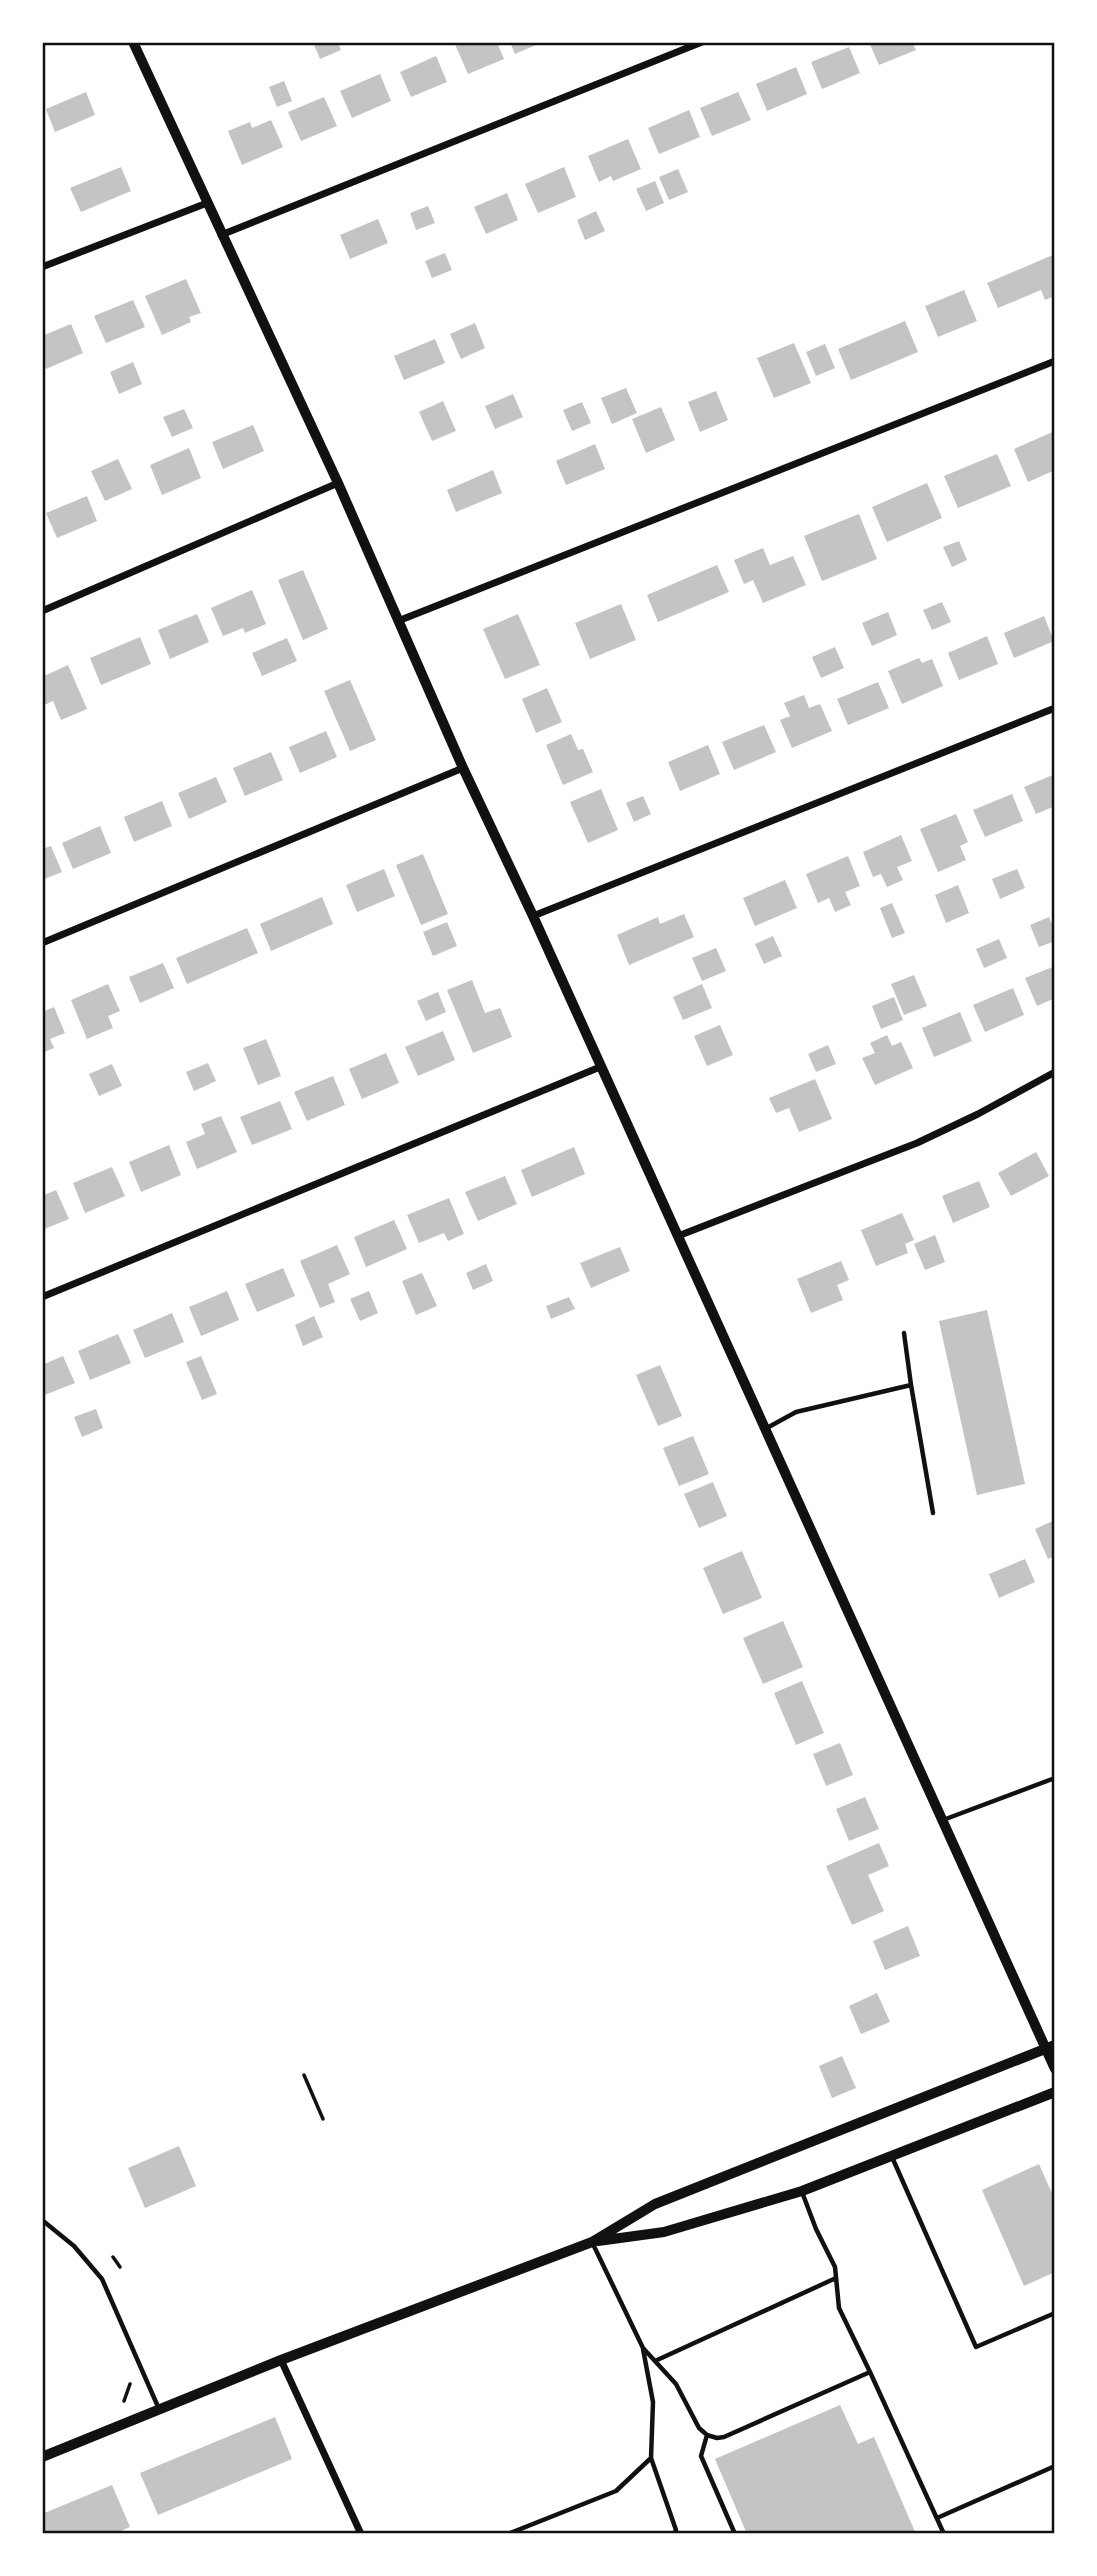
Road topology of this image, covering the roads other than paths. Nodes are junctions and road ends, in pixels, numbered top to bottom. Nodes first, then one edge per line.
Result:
1 (133, 42) edge
2 (702, 42) edge
3 (207, 203) junction
4 (222, 235) junction
5 (42, 267) edge
6 (1055, 361) edge
7 (338, 483) junction
8 (42, 611) edge
9 (398, 621) junction
10 (1055, 708) edge
11 (463, 768) junction
12 (533, 916) junction
13 (42, 943) edge
14 (600, 1067) junction
15 (1055, 1072) edge
16 (678, 1236) junction
17 (42, 1297) edge
18 (904, 1333) dead end
19 (911, 1385) junction
20 (765, 1429) junction
21 (933, 1513) dead end
22 (1055, 1778) edge
23 (942, 1821) junction
24 (1050, 2047) edge
25 (1055, 2069) edge
26 (1055, 2092) edge
27 (892, 2157) junction
28 (802, 2191) junction
29 (42, 2220) edge
30 (592, 2242) junction
31 (836, 2278) junction
32 (1055, 2313) edge
33 (643, 2348) junction
34 (281, 2360) junction
35 (655, 2361) junction
36 (870, 2372) junction
37 (159, 2410) junction
38 (707, 2435) junction
39 (42, 2458) edge
40 (651, 2458) junction
41 (1055, 2466) edge
42 (937, 2518) junction
43 (361, 2534) edge
44 (508, 2534) edge
45 (674, 2534) edge
46 (735, 2534) edge
47 (944, 2534) edge

1 - 3 street
2 - 4 street
3 - 4 street
3 - 5 street
4 - 7 street
6 - 9 street
7 - 8 street
7 - 9 street
9 - 11 street
10 - 12 street
11 - 12 street
11 - 13 street
12 - 14 street
14 - 16 street
14 - 17 street
15 - 16 street
16 - 20 street
18 - 19 lane
19 - 20 lane
19 - 21 lane
20 - 23 street
22 - 23 lane
23 - 24 street
24 - 25 street
24 - 30 street
26 - 27 street
27 - 28 street
27 - 32 lane
28 - 30 street
28 - 31 lane
29 - 37 lane
30 - 33 lane
30 - 34 street
31 - 35 lane
31 - 36 lane
33 - 35 lane
33 - 40 lane
34 - 37 street
34 - 43 street
35 - 38 lane
36 - 38 lane
36 - 42 lane
37 - 39 street
38 - 46 lane
40 - 44 lane
40 - 45 lane
41 - 42 lane
42 - 47 lane

